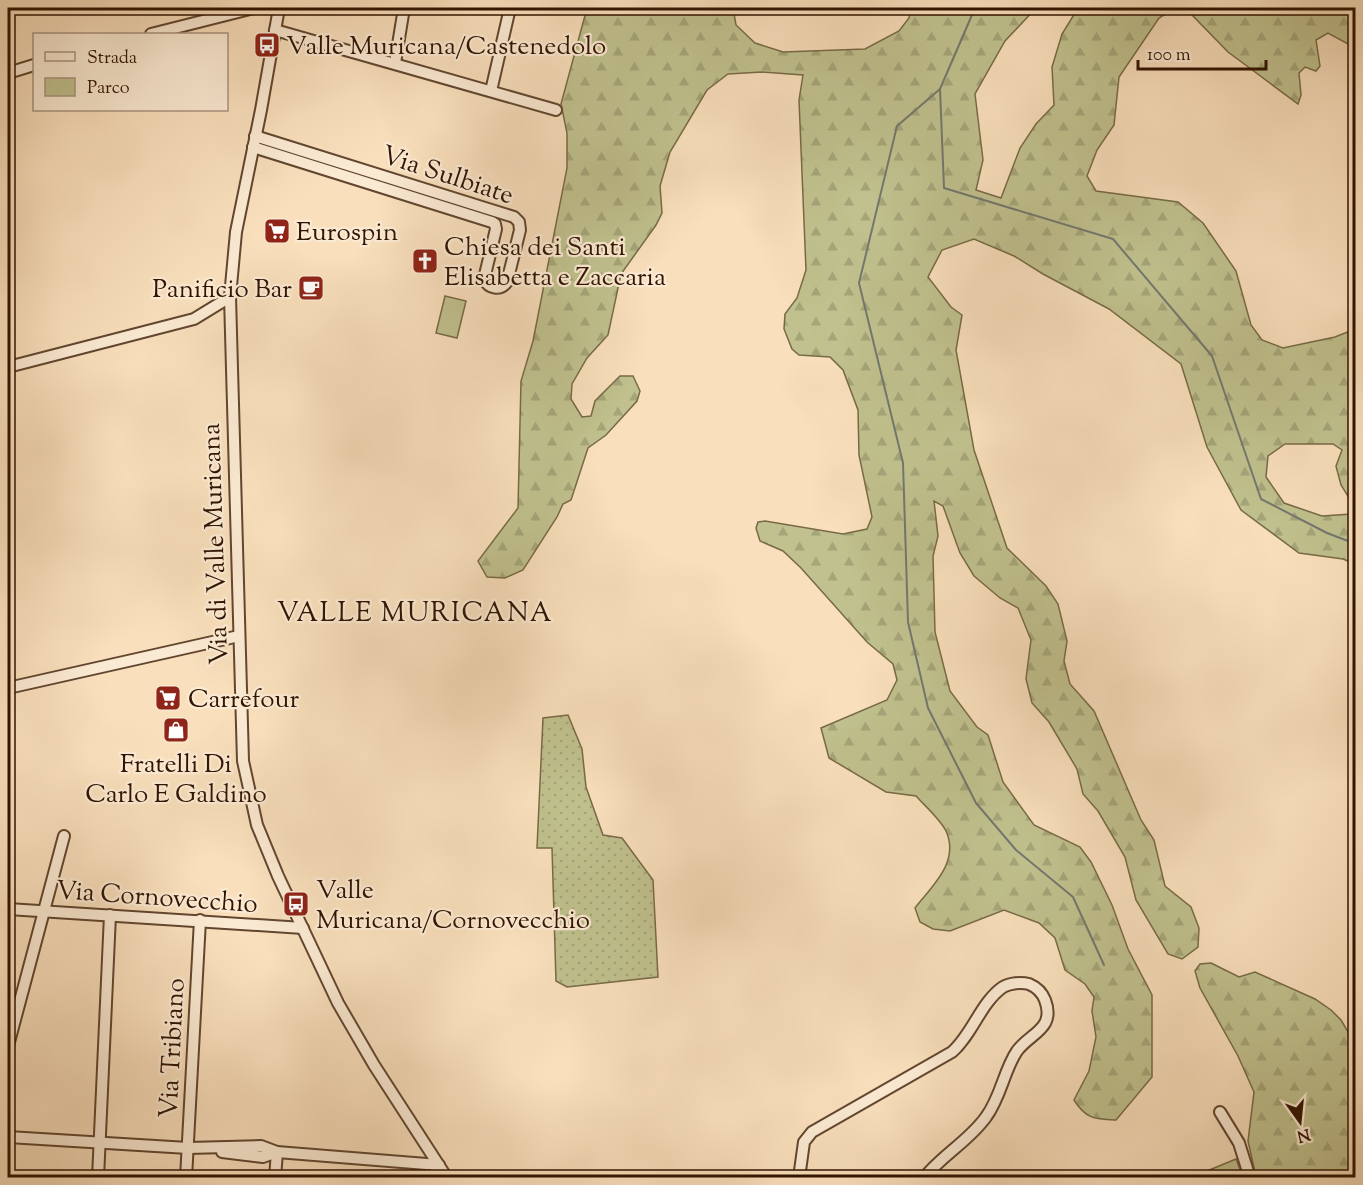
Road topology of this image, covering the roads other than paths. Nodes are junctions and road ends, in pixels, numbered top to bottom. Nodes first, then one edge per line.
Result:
1 (254, 8) edge
2 (279, 8) edge
3 (404, 8) edge
4 (510, 8) edge
5 (275, 30) junction
6 (155, 33) edge
7 (395, 63) junction
8 (33, 65) edge
9 (8, 73) edge
10 (491, 91) junction
11 (556, 110) dead end
12 (254, 142) junction
13 (230, 297) junction
14 (8, 367) edge
15 (239, 636) junction
16 (8, 688) edge
17 (64, 836) dead end
18 (8, 909) edge
19 (44, 911) junction
20 (110, 915) junction
21 (200, 920) junction
22 (303, 928) junction
23 (8, 1047) edge
24 (1220, 1112) dead end
25 (8, 1137) edge
26 (100, 1143) junction
27 (188, 1148) junction
28 (277, 1152) junction
29 (439, 1165) junction
30 (98, 1178) edge
31 (186, 1178) edge
32 (275, 1178) edge
33 (432, 1178) edge
34 (447, 1178) edge
35 (720, 1178) edge
36 (739, 1178) edge
37 (799, 1178) edge
38 (924, 1178) edge
39 (1250, 1178) edge

1 - 6 street
2 - 5 street, Via di Valle Muricana
3 - 7 street
4 - 10 street
5 - 7 street
5 - 12 street, Via di Valle Muricana
7 - 10 street
8 - 9 street
10 - 11 street
12 - 12 street, Via Sulbiate
12 - 13 street, Via di Valle Muricana
13 - 14 street
13 - 15 street, Via di Valle Muricana
15 - 16 street
15 - 22 street, Via di Valle Muricana
17 - 19 street
18 - 19 street, Via Cornovecchio
19 - 20 street, Via Cornovecchio
19 - 23 street
20 - 21 street, Via Cornovecchio
20 - 26 street
21 - 22 street, Via Cornovecchio
21 - 27 street, Via Tribiano
22 - 29 street, Via di Valle Muricana
24 - 39 street
25 - 26 street
26 - 27 street
26 - 30 street
27 - 28 street
27 - 31 street, Via Tribiano
28 - 29 street
28 - 32 street
29 - 33 street
29 - 34 street, Via di Valle Muricana
35 - 36 street
37 - 38 street

